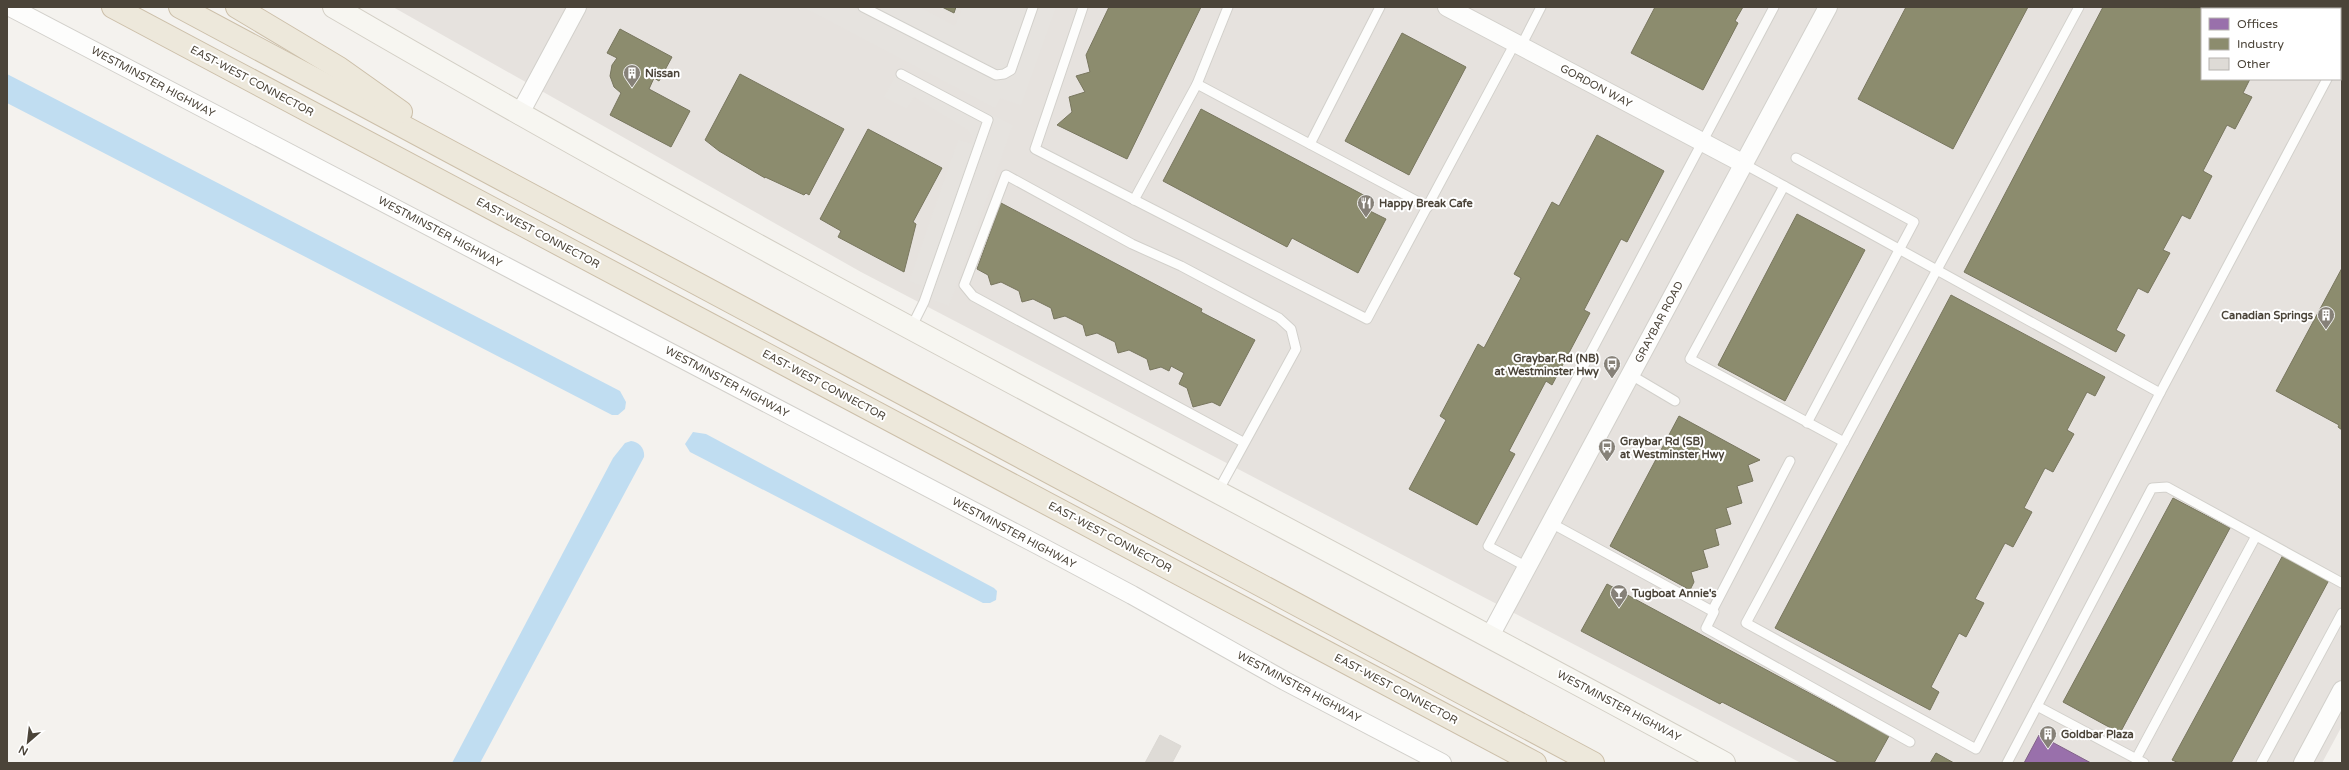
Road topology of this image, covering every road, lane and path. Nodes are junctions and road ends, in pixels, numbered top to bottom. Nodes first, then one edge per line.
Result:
1 (10, 7) edge
2 (113, 7) edge
3 (180, 7) edge
4 (237, 7) edge
5 (334, 7) edge
6 (577, 7) edge
7 (863, 7) edge
8 (1033, 7) edge
9 (1084, 7) edge
10 (1228, 7) edge
11 (1380, 7) edge
12 (1447, 7) edge
13 (1541, 7) edge
14 (1774, 7) edge
15 (1828, 7) edge
16 (2079, 7) edge
17 (1518, 44) junction
18 (901, 74) dead end
19 (2326, 80) edge
20 (1197, 84) junction
21 (519, 115) junction
22 (1702, 142) junction
23 (1310, 144) junction
24 (1796, 158) dead end
25 (1744, 164) junction
26 (479, 166) junction
27 (1784, 186) junction
28 (1134, 200) junction
29 (1428, 207) junction
30 (1899, 249) junction
31 (1937, 270) junction
32 (910, 330) junction
33 (1630, 376) junction
34 (2160, 393) junction
35 (1676, 401) dead end
36 (1807, 423) junction
37 (1243, 442) junction
38 (1844, 442) junction
39 (1790, 461) dead end
40 (1217, 493) junction
41 (1551, 523) junction
42 (2256, 536) junction
43 (1527, 567) junction
44 (2342, 583) edge
45 (1712, 611) junction
46 (2342, 613) edge
47 (1490, 636) junction
48 (2342, 690) edge
49 (2037, 706) junction
50 (1910, 742) dead end
51 (2140, 761) edge
52 (1442, 763) edge
53 (1535, 763) edge
54 (1594, 763) edge
55 (1724, 763) edge
56 (2007, 763) edge
57 (2261, 763) edge
58 (2303, 763) edge

1 - 52 street, WESTMINSTER HIGHWAY
2 - 53 highway, EAST-WEST CONNECTOR
3 - 26 highway
4 - 26 highway
5 - 21 main road, WESTMINSTER HIGHWAY
6 - 21 street
7 - 8 lane
9 - 28 lane
10 - 20 lane
11 - 23 lane
12 - 17 street, GORDON WAY
13 - 17 lane
14 - 22 lane
15 - 25 street, GRAYBAR ROAD
16 - 31 lane
17 - 22 street, GORDON WAY
17 - 29 lane
18 - 32 lane
19 - 34 lane
20 - 23 lane
20 - 28 lane
21 - 32 main road, WESTMINSTER HIGHWAY
22 - 25 street, GORDON WAY
22 - 43 lane
23 - 29 lane
24 - 30 lane
25 - 27 lane
25 - 33 street, GRAYBAR ROAD
26 - 54 highway
27 - 30 lane
27 - 36 lane
28 - 29 lane
30 - 31 lane
30 - 36 lane
31 - 34 lane
31 - 38 lane
32 - 40 main road, WESTMINSTER HIGHWAY
33 - 35 lane
33 - 41 street, GRAYBAR ROAD
34 - 38 lane
36 - 38 lane
37 - 37 lane
37 - 40 lane
39 - 45 lane
40 - 47 main road, WESTMINSTER HIGHWAY
41 - 43 street, GRAYBAR ROAD
41 - 45 lane
42 - 44 lane
42 - 49 lane
42 - 51 lane
43 - 47 street, GRAYBAR ROAD
45 - 50 lane
46 - 57 lane
47 - 55 main road, WESTMINSTER HIGHWAY
48 - 58 street
49 - 51 lane
49 - 56 lane

